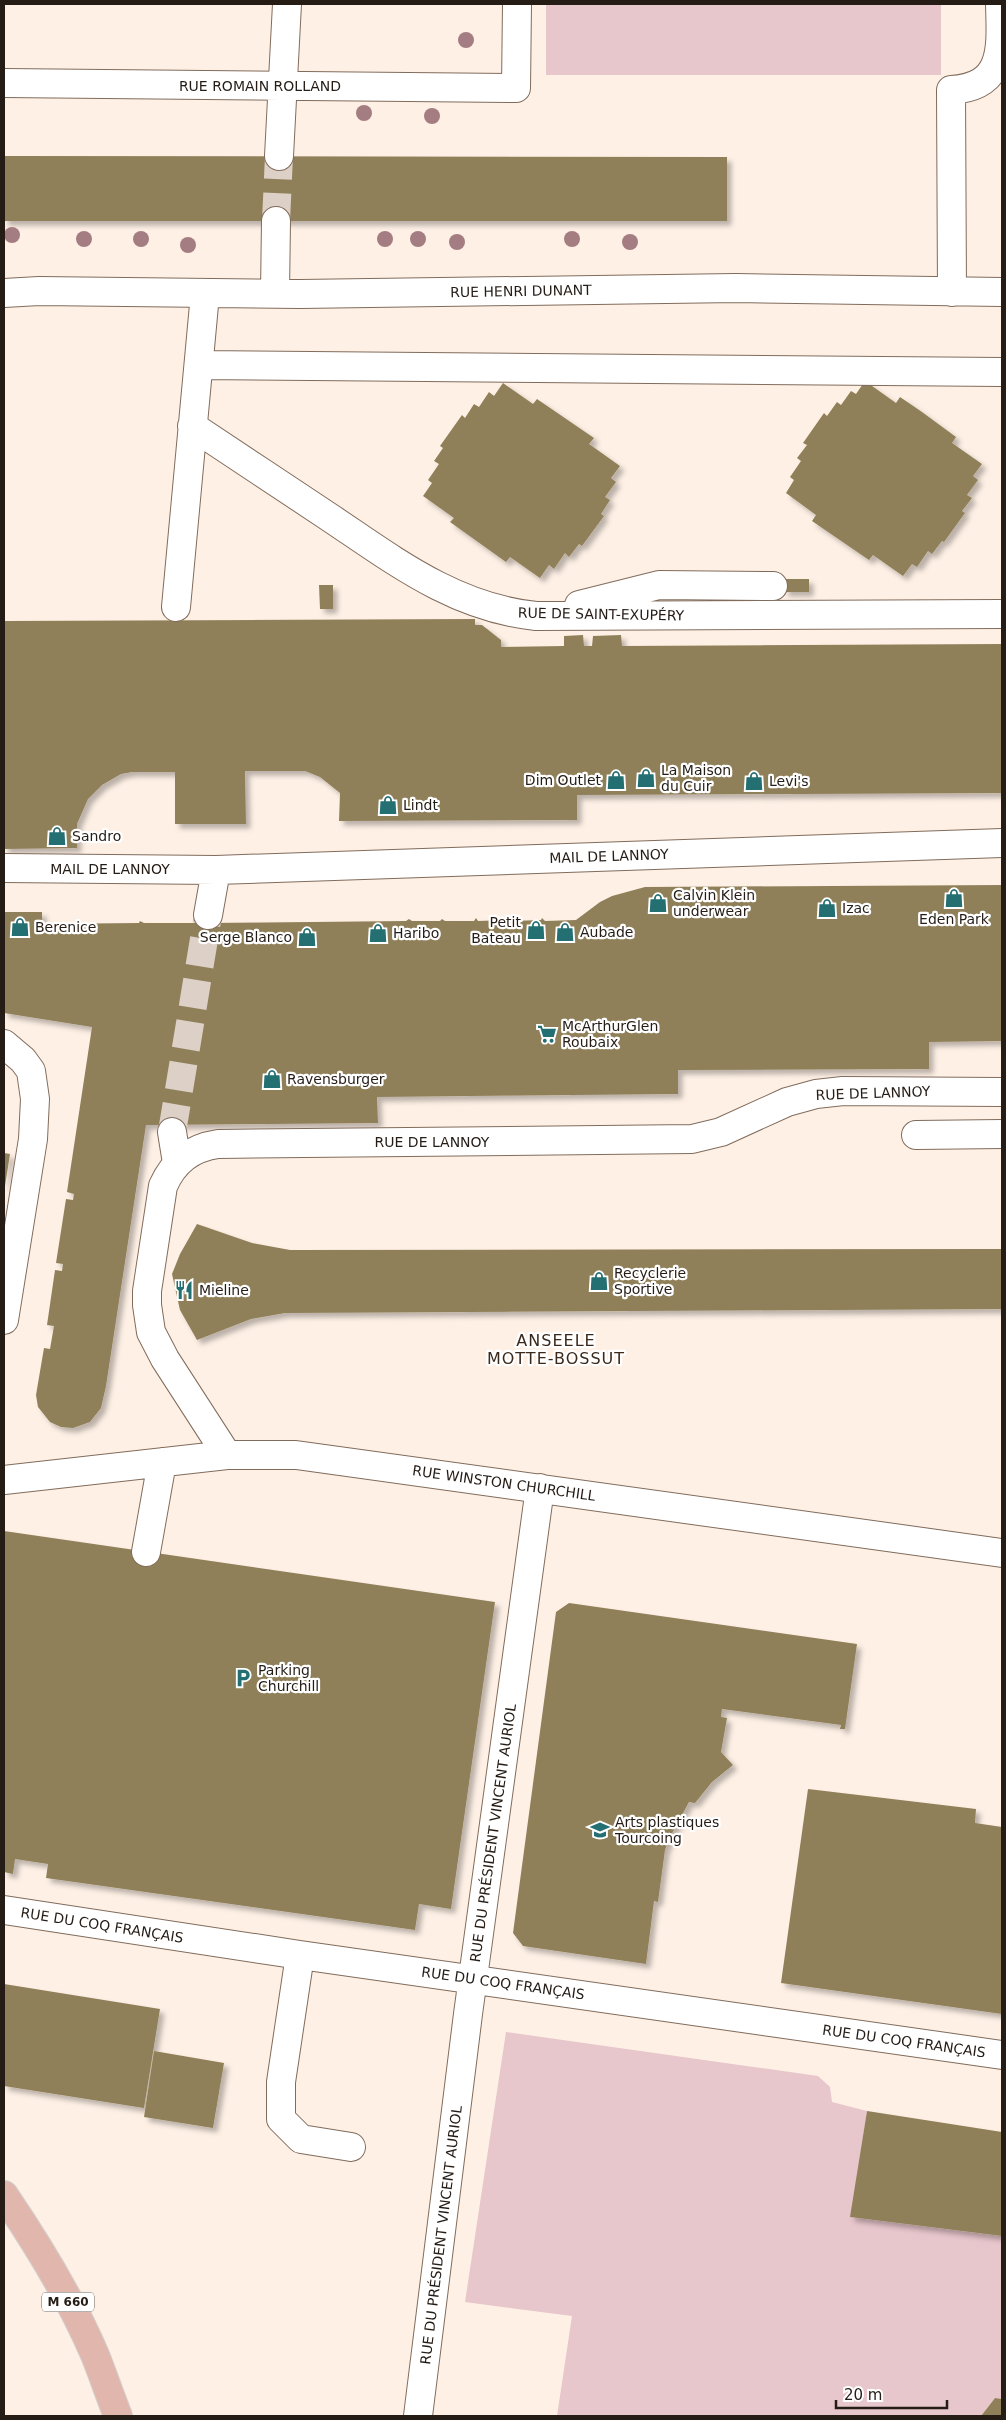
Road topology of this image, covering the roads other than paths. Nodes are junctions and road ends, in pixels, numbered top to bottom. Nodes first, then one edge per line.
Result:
1 (286, 4) edge
2 (517, 4) edge
3 (1000, 4) edge
4 (4, 83) edge
5 (281, 86) junction
6 (279, 156) tunnel mouth
7 (276, 222) tunnel mouth
8 (4, 283) edge
9 (39, 291) junction
10 (952, 292) junction
11 (1002, 292) edge
12 (4, 293) edge
13 (275, 293) junction
14 (205, 294) junction
15 (199, 364) junction
16 (1002, 372) edge
17 (192, 426) junction
18 (773, 586) dead end
19 (176, 607) dead end
20 (1002, 614) edge
21 (536, 616) junction
22 (1002, 844) edge
23 (4, 868) edge
24 (216, 870) junction
25 (208, 915) tunnel mouth
26 (8, 1048) edge
27 (1002, 1092) edge
28 (172, 1132) tunnel mouth
29 (1002, 1134) edge
30 (916, 1135) dead end
31 (177, 1163) junction
32 (4, 1320) edge
33 (227, 1455) junction
34 (162, 1462) junction
35 (4, 1480) edge
36 (540, 1488) junction
37 (146, 1552) dead end
38 (1002, 1553) edge
39 (4, 1910) edge
40 (300, 1955) junction
41 (474, 1978) junction
42 (1002, 2055) edge
43 (351, 2147) dead end
44 (4, 2195) edge
45 (118, 2416) edge
46 (418, 2416) edge

1 - 5 street
2 - 5 street, RUE ROMAIN ROLLAND
3 - 10 street
4 - 5 street, RUE ROMAIN ROLLAND
5 - 6 street
7 - 13 street
8 - 9 street, RUE HENRI DUNANT
9 - 12 street, RUE HENRI DUNANT
9 - 14 street, RUE HENRI DUNANT
10 - 11 street, RUE HENRI DUNANT
10 - 13 street, RUE HENRI DUNANT
13 - 14 street, RUE HENRI DUNANT
14 - 15 street
15 - 16 street
15 - 17 street
17 - 19 street
17 - 21 street, RUE DE SAINT-EXUPÉRY
18 - 21 street
20 - 21 street, RUE DE SAINT-EXUPÉRY
22 - 24 street, MAIL DE LANNOY
23 - 24 street, MAIL DE LANNOY
24 - 25 street
26 - 32 street
27 - 31 street, RUE DE LANNOY
28 - 31 street
29 - 30 street
31 - 33 street, RUE DE LANNOY
33 - 34 street, RUE WINSTON CHURCHILL
33 - 36 street, RUE WINSTON CHURCHILL
34 - 35 street, RUE WINSTON CHURCHILL
34 - 37 street
36 - 38 street, RUE WINSTON CHURCHILL
36 - 41 street, RUE DU PRÉSIDENT VINCENT AURIOL
39 - 40 street, RUE DU COQ FRANÇAIS
40 - 41 street, RUE DU COQ FRANÇAIS
40 - 43 street
41 - 42 street, RUE DU COQ FRANÇAIS
41 - 46 street, RUE DU PRÉSIDENT VINCENT AURIOL
44 - 45 main road, M 660

